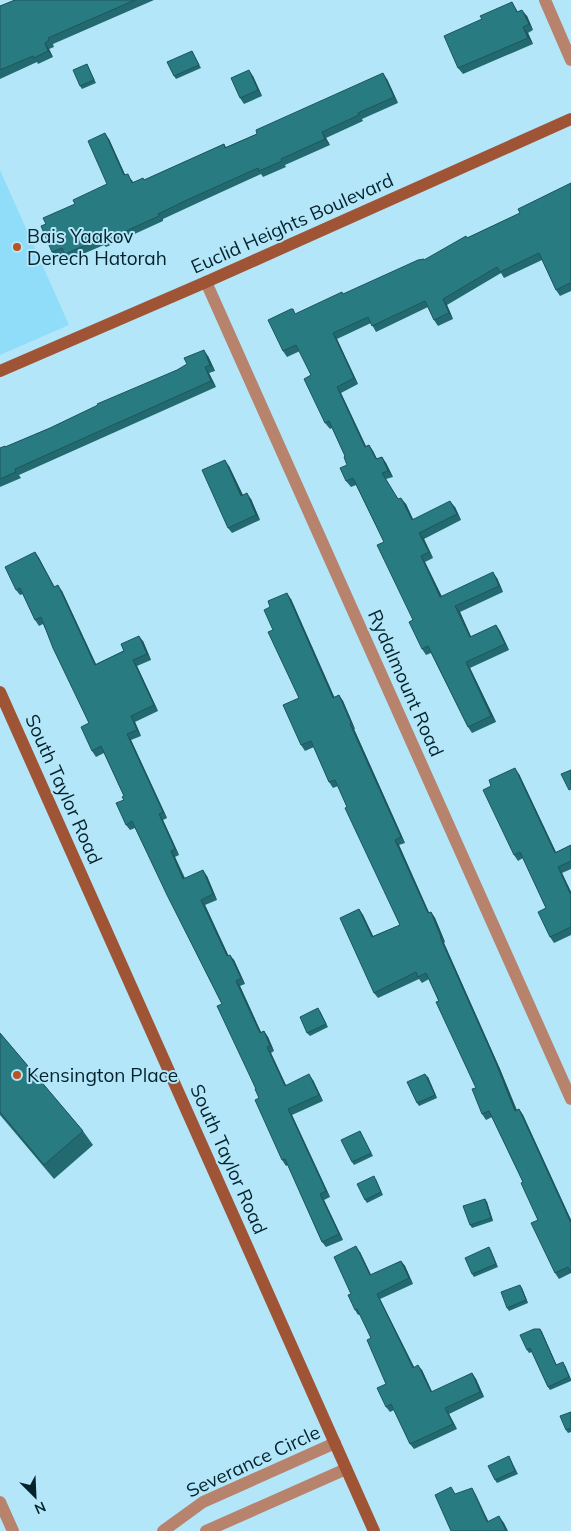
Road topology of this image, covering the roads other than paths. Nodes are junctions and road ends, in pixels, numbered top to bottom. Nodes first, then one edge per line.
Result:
1 (545, 0) edge
2 (571, 60) edge
3 (571, 118) edge
4 (206, 282) junction
5 (0, 371) edge
6 (0, 692) edge
7 (571, 1099) edge
8 (335, 1443) junction
9 (346, 1469) junction
10 (0, 1502) edge
11 (13, 1531) edge
12 (163, 1531) edge
13 (206, 1531) edge
14 (374, 1531) edge

1 - 2 street
3 - 4 main road, Euclid Heights Boulevard
4 - 5 main road, Euclid Heights Boulevard
4 - 7 street, Rydalmount Road
6 - 8 main road, South Taylor Road
8 - 9 main road, South Taylor Road
8 - 12 street, Severance Circle
9 - 13 street
9 - 14 main road, South Taylor Road
10 - 11 street

